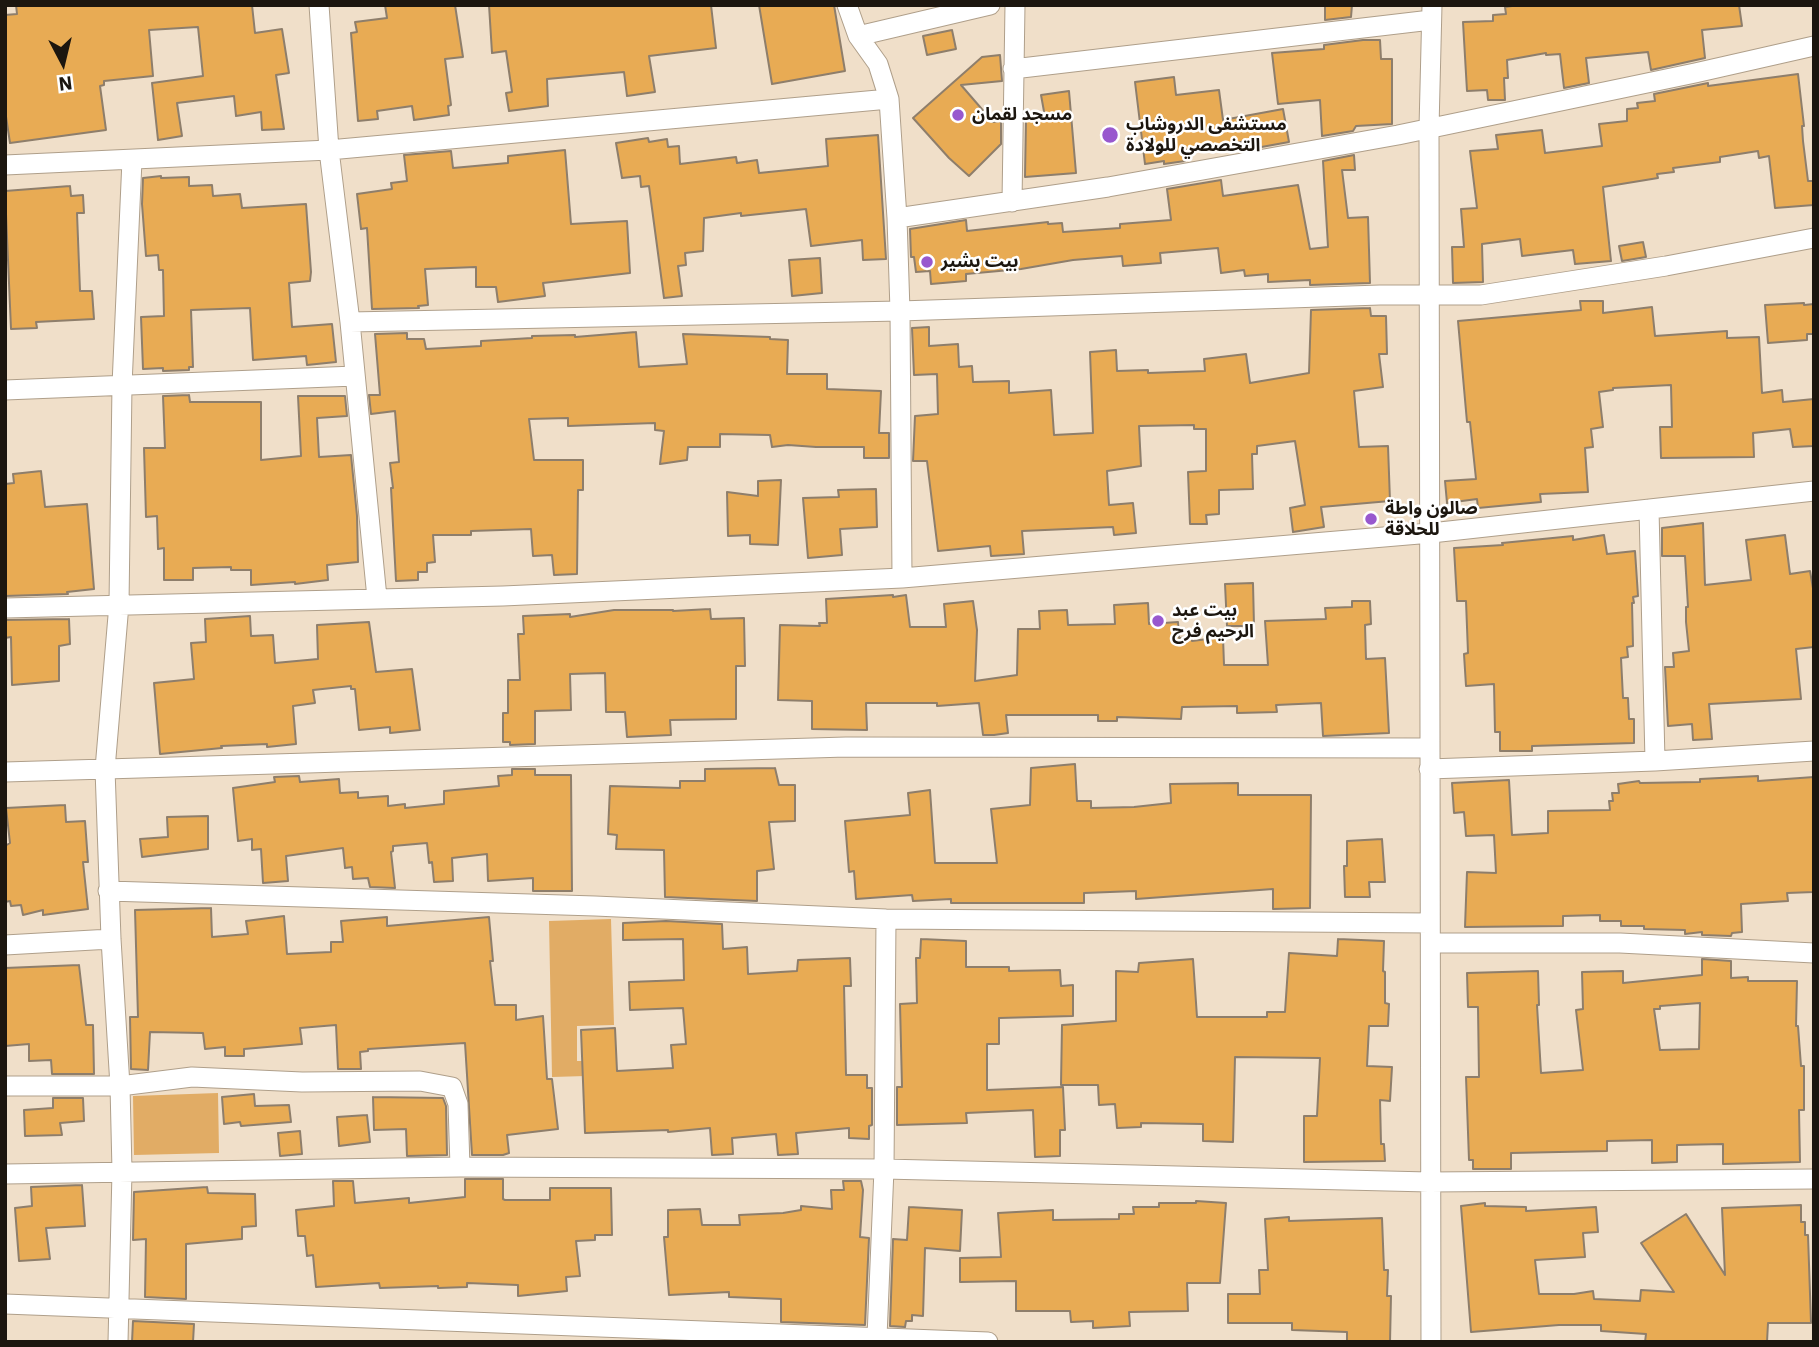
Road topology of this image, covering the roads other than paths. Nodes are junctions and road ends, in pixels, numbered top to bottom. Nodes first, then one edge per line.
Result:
1 (319, 5) edge
2 (847, 5) edge
3 (990, 5) edge
4 (1015, 5) edge
5 (1432, 13) edge
6 (859, 36) junction
7 (1814, 46) edge
8 (1013, 69) junction
9 (889, 99) junction
10 (1429, 128) junction
11 (329, 150) junction
12 (132, 160) junction
13 (5, 165) edge
14 (1012, 202) junction
15 (897, 218) junction
16 (1814, 238) edge
17 (1429, 295) junction
18 (900, 311) junction
19 (350, 322) junction
20 (355, 376) junction
21 (122, 385) junction
22 (5, 390) edge
23 (1814, 491) edge
24 (1648, 509) junction
25 (1431, 533) junction
26 (902, 578) junction
27 (377, 598) junction
28 (119, 604) junction
29 (5, 608) edge
30 (1429, 748) junction
31 (1814, 751) edge
32 (1655, 761) junction
33 (105, 769) junction
34 (1429, 769) junction
35 (5, 772) edge
36 (108, 891) junction
37 (886, 919) junction
38 (1430, 923) junction
39 (111, 940) junction
40 (1431, 943) junction
41 (5, 946) edge
42 (1814, 953) edge
43 (5, 1086) edge
44 (120, 1086) junction
45 (460, 1167) junction
46 (884, 1169) junction
47 (122, 1171) junction
48 (5, 1174) edge
49 (1814, 1179) edge
50 (1429, 1182) junction
51 (5, 1304) edge
52 (119, 1307) junction
53 (864, 1338) edge
54 (118, 1342) edge
55 (988, 1342) edge
56 (1430, 1342) edge

1 - 11 street
2 - 6 street
3 - 6 street
4 - 8 street
5 - 8 street
5 - 10 street
6 - 9 street
7 - 10 street
8 - 14 street
9 - 11 street
9 - 15 street
10 - 14 street
10 - 17 street
11 - 12 street
11 - 19 street
12 - 13 street
12 - 21 street
14 - 15 street
15 - 18 street
16 - 17 street
17 - 18 street
17 - 25 street
18 - 19 street
18 - 26 street
19 - 20 street
20 - 21 street
20 - 27 street
21 - 22 street
21 - 28 street
23 - 24 street
24 - 25 street
24 - 32 street
25 - 26 street
25 - 30 street
26 - 27 street
27 - 28 street
28 - 29 street
28 - 33 street
30 - 33 street
30 - 34 street
31 - 32 street
32 - 34 street
33 - 35 street
33 - 36 street
34 - 38 street
36 - 37 street
36 - 39 street
37 - 38 street
37 - 46 street
38 - 40 street
39 - 41 street
39 - 44 street
40 - 42 street
40 - 50 street
43 - 44 street
44 - 45 street
44 - 47 street
45 - 46 street
45 - 47 street
46 - 50 street
46 - 53 street
47 - 48 street
47 - 52 street
49 - 50 street
50 - 56 street
51 - 52 street
52 - 53 street
52 - 54 street
53 - 55 street

